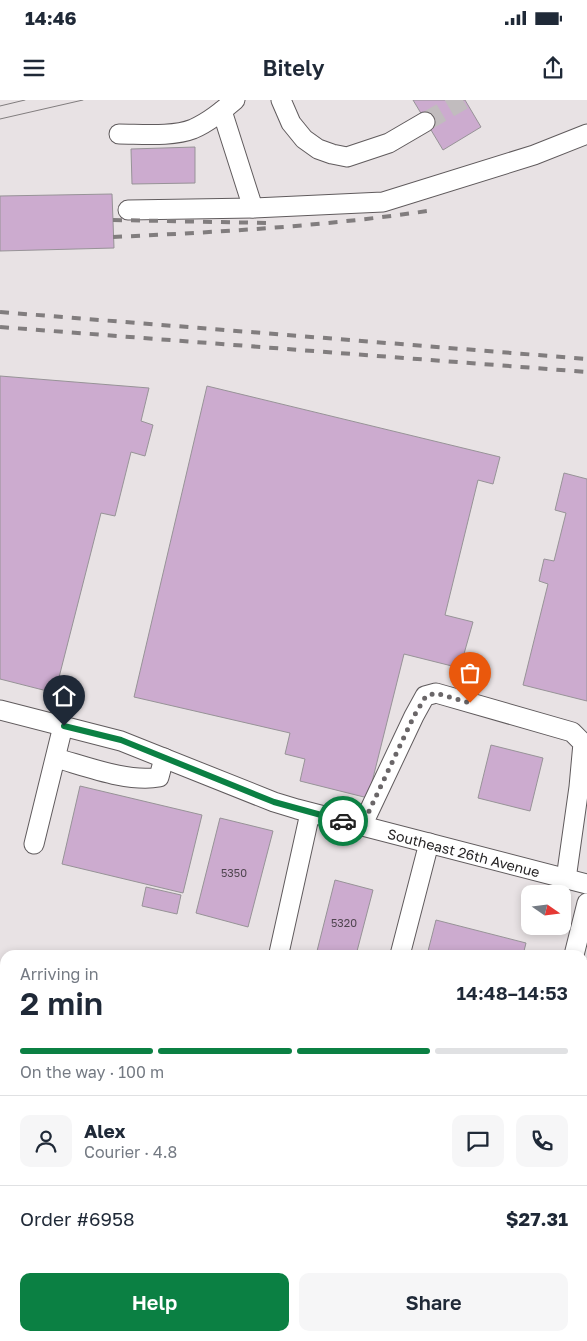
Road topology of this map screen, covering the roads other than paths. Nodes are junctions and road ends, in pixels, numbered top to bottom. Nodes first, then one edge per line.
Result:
1 (281, 100) edge
2 (228, 106) edge
3 (425, 122) tunnel mouth
4 (119, 134) dead end
5 (587, 134) edge
6 (253, 208) junction
7 (128, 210) dead end
8 (0, 710) edge
9 (64, 726) junction
10 (56, 758) junction
11 (164, 758) junction
12 (310, 813) junction
13 (362, 826) junction
14 (429, 843) junction
15 (34, 844) dead end
16 (566, 878) junction
17 (587, 884) edge
18 (587, 903) edge
19 (279, 950) edge
20 (401, 950) edge
21 (575, 950) edge

1 - 3 street
2 - 4 street
2 - 6 street
5 - 6 street
6 - 7 street
8 - 9 street, Southeast 26th Avenue
9 - 10 street
9 - 11 street, Southeast 26th Avenue
10 - 11 street
10 - 15 street
11 - 12 street, Southeast 26th Avenue
12 - 13 street, Southeast 26th Avenue
12 - 19 street
13 - 14 street, Southeast 26th Avenue
13 - 16 street
14 - 16 street, Southeast 26th Avenue
14 - 20 street
16 - 17 street, Southeast 26th Avenue
18 - 21 street

